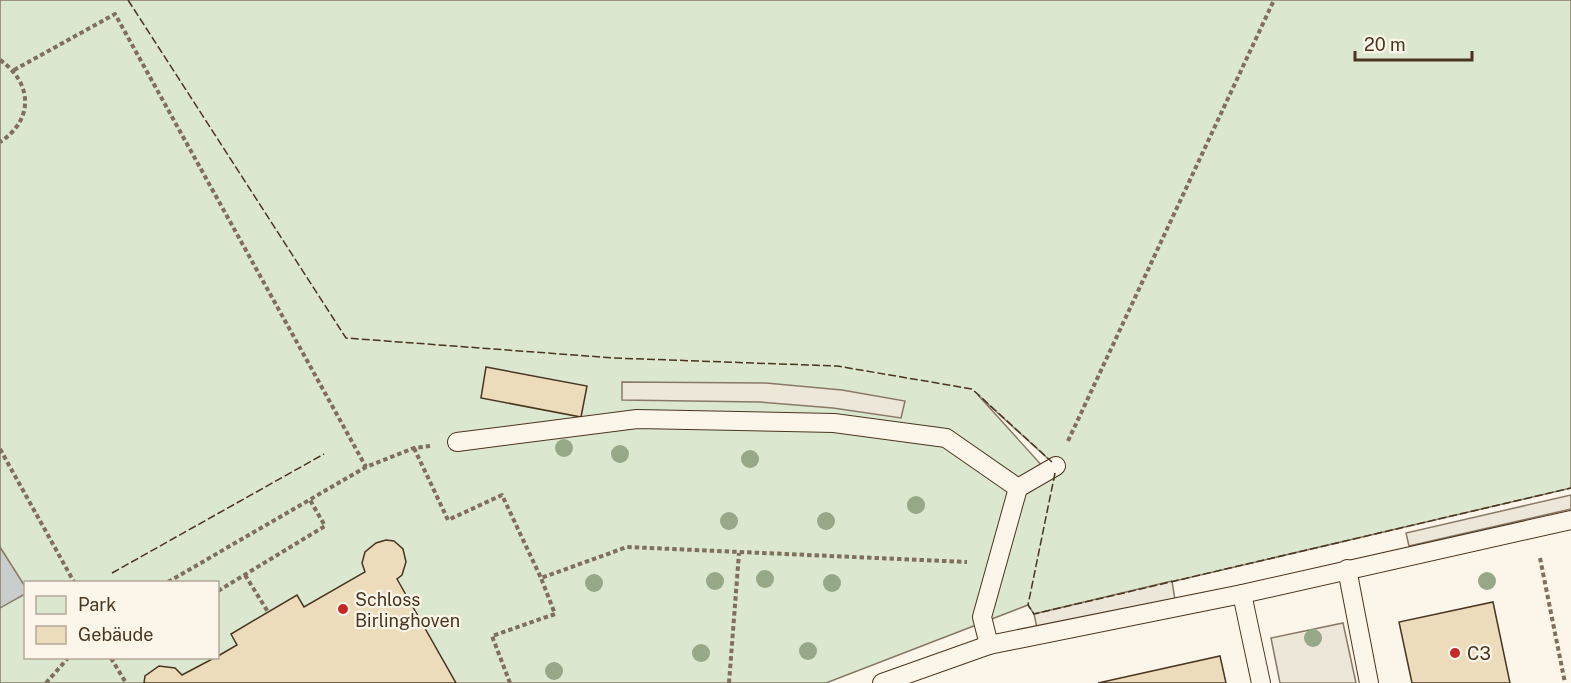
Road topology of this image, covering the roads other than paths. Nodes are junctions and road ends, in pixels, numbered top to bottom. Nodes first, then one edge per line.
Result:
1 (457, 442) road end
2 (1056, 466) road end
3 (1018, 488) junction
4 (1571, 520) edge
5 (1347, 569) junction
6 (1242, 594) junction
7 (989, 645) junction
8 (882, 683) edge
9 (1261, 683) edge
10 (1369, 683) edge

1 - 3 lane
2 - 3 lane
3 - 7 lane
4 - 5 lane
5 - 6 lane
5 - 10 lane
6 - 7 lane
6 - 9 lane
7 - 8 lane

